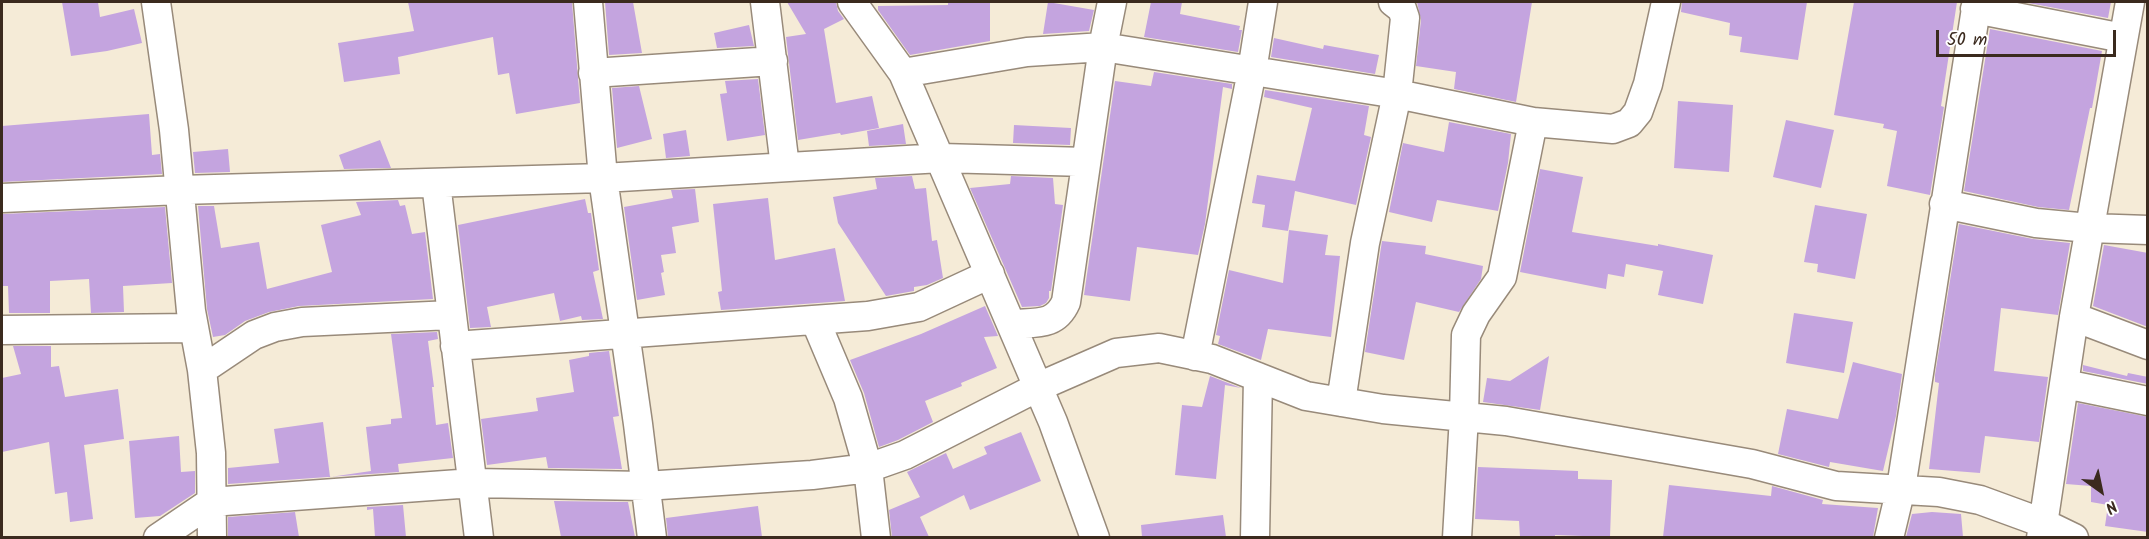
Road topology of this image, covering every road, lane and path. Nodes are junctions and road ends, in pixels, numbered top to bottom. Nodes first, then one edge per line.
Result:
1 (156, 2) edge
2 (588, 2) edge
3 (765, 2) edge
4 (852, 2) edge
5 (1112, 2) edge
6 (1263, 2) edge
7 (1393, 2) edge
8 (1666, 2) edge
9 (2130, 2) edge
10 (1976, 5) edge
11 (2123, 38) junction
12 (1103, 47) junction
13 (773, 61) junction
14 (1252, 71) junction
15 (593, 73) junction
16 (903, 73) junction
17 (1396, 94) junction
18 (1533, 122) junction
19 (941, 158) junction
20 (1086, 162) junction
21 (785, 167) junction
22 (603, 178) junction
23 (436, 183) junction
24 (180, 190) junction
25 (2, 198) edge
26 (1944, 204) junction
27 (2089, 228) junction
28 (2148, 230) edge
29 (990, 274) junction
30 (451, 315) junction
31 (2074, 317) junction
32 (815, 320) junction
33 (1011, 324) junction
34 (194, 328) junction
35 (2, 330) edge
36 (625, 333) junction
37 (2148, 345) edge
38 (455, 346) junction
39 (1195, 356) junction
40 (202, 370) junction
41 (1258, 377) junction
42 (2065, 384) junction
43 (1038, 387) junction
44 (2148, 401) edge
45 (1341, 402) junction
46 (1464, 416) junction
47 (868, 468) junction
48 (472, 483) junction
49 (645, 486) junction
50 (1901, 488) junction
51 (211, 502) junction
52 (2042, 530) edge
53 (158, 537) edge
54 (212, 537) edge
55 (479, 537) edge
56 (652, 537) edge
57 (876, 537) edge
58 (1095, 537) edge
59 (1256, 537) edge
60 (1456, 537) edge
61 (1889, 537) edge
62 (2074, 537) edge

1 - 24 street
2 - 15 street
3 - 13 street
4 - 16 street
5 - 12 street
6 - 14 street
7 - 17 street
8 - 18 street
9 - 11 street
10 - 11 street
10 - 26 street
11 - 27 street
12 - 14 street
12 - 16 street
12 - 20 street
13 - 15 street
13 - 21 street
14 - 17 street
14 - 39 street
15 - 22 street
16 - 19 street
17 - 18 street
17 - 45 street
18 - 46 street
19 - 20 street
19 - 21 street
19 - 29 street
20 - 33 street
21 - 22 street
22 - 23 street
22 - 36 street
23 - 24 street
23 - 30 street
24 - 25 street
24 - 34 street
26 - 27 street
26 - 50 street
27 - 28 street
27 - 31 street
29 - 32 street
29 - 33 street
30 - 38 street
30 - 40 street
31 - 37 street
31 - 42 street
32 - 36 street
32 - 47 street
33 - 43 street
34 - 35 street
34 - 40 street
36 - 38 street
36 - 49 street
38 - 48 street
39 - 41 street
39 - 43 street
40 - 51 street
41 - 45 street
41 - 59 street
42 - 44 street
42 - 52 street
43 - 47 street
43 - 58 street
45 - 46 street
46 - 50 street
46 - 60 street
47 - 49 street
47 - 57 street
48 - 49 street
48 - 51 street
48 - 55 street
49 - 56 street
50 - 52 street
50 - 61 street
51 - 53 street
51 - 54 street
52 - 62 street

